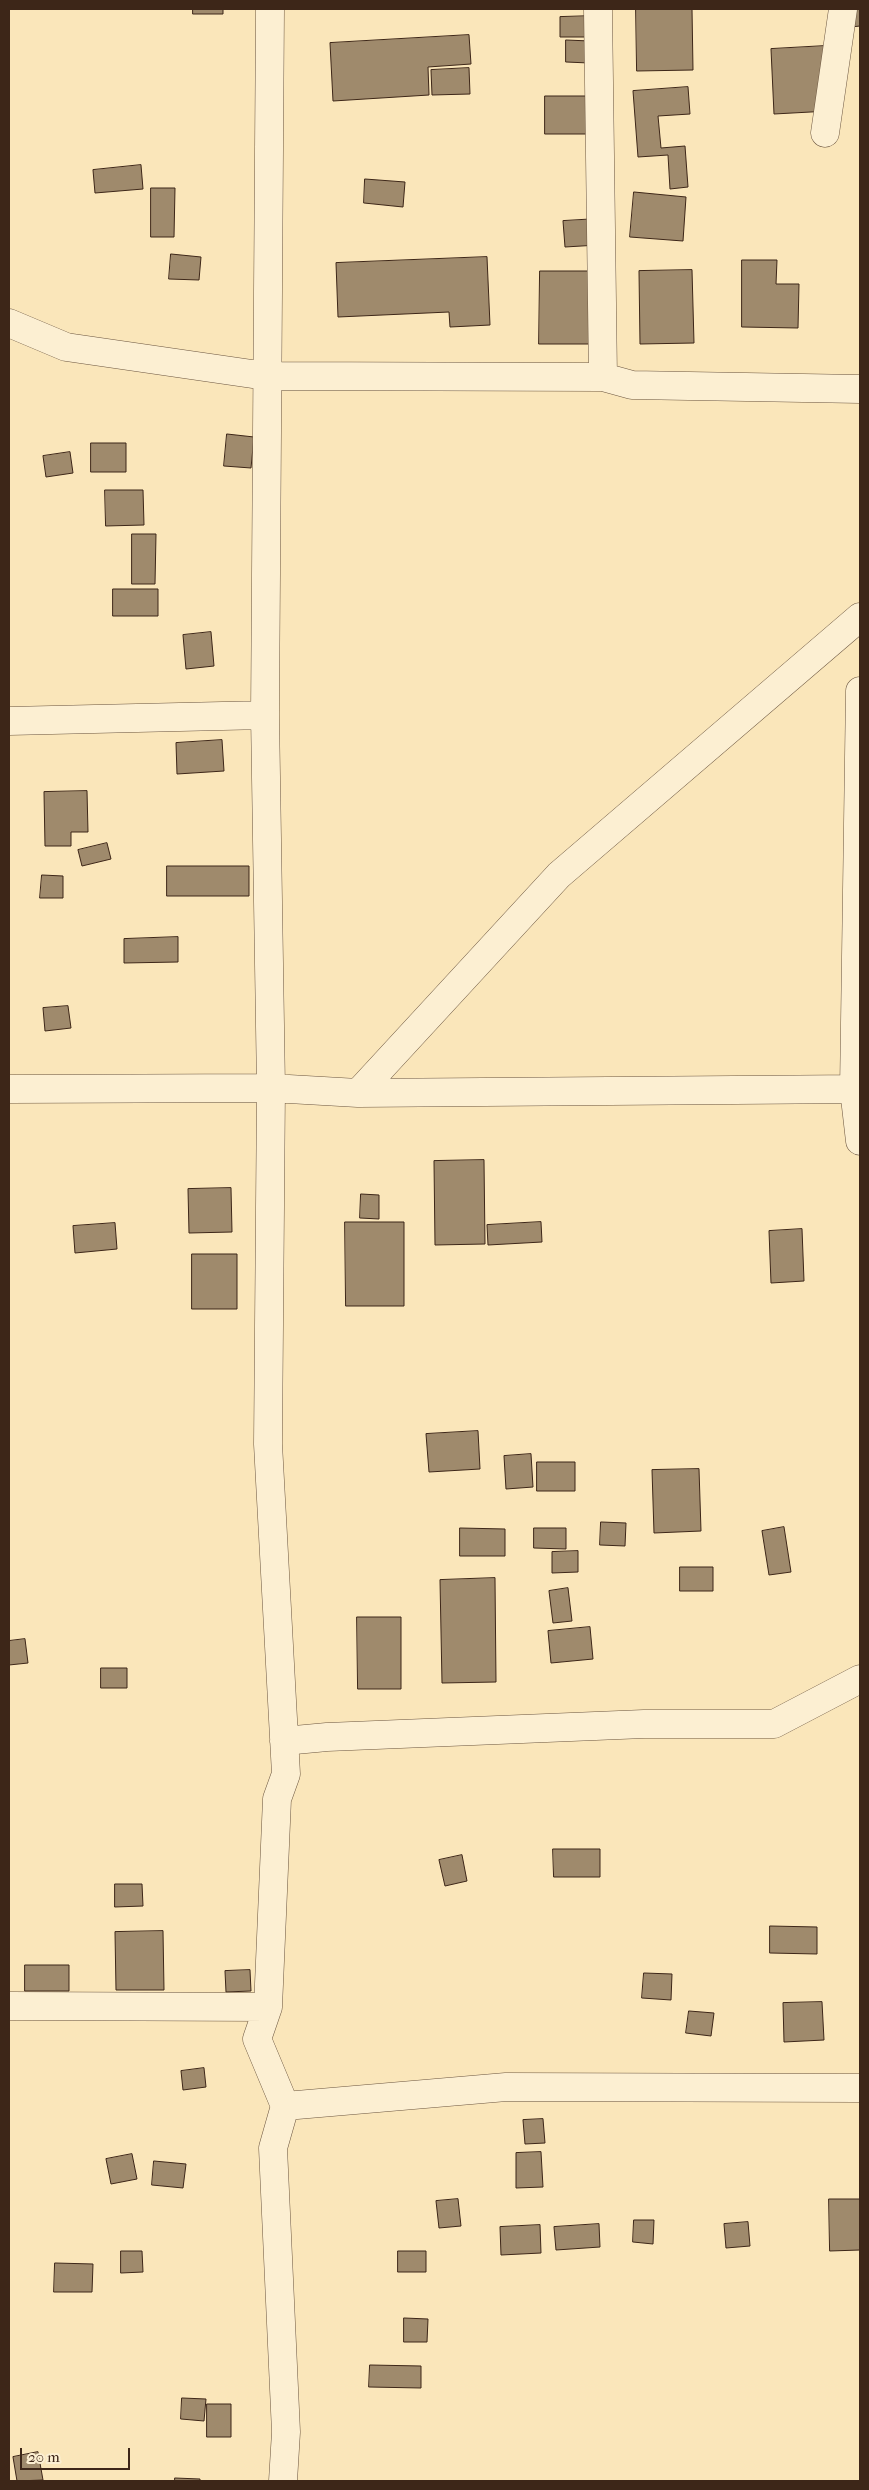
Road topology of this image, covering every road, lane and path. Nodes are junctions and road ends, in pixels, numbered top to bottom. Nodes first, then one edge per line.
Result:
1 (270, 9) edge
2 (598, 9) edge
3 (843, 9) edge
4 (825, 133) dead end
5 (9, 323) edge
6 (266, 376) junction
7 (603, 376) junction
8 (860, 389) edge
9 (860, 617) edge
10 (860, 691) edge
11 (265, 715) junction
12 (9, 721) edge
13 (9, 1088) edge
14 (271, 1088) junction
15 (857, 1089) edge
16 (358, 1093) junction
17 (860, 1141) edge
18 (860, 1679) edge
19 (284, 1741) junction
20 (9, 2006) edge
21 (268, 2006) junction
22 (860, 2088) edge
23 (285, 2106) junction
24 (282, 2481) edge

1 - 6 street
2 - 7 street
3 - 4 street
5 - 6 street
6 - 7 street
6 - 11 street
7 - 8 street
9 - 16 street
10 - 15 street
11 - 12 street
11 - 14 street
13 - 14 street
14 - 16 street
14 - 19 street
15 - 16 street
15 - 17 street
18 - 19 street
19 - 21 street
20 - 21 street
21 - 23 street
22 - 23 street
23 - 24 street

